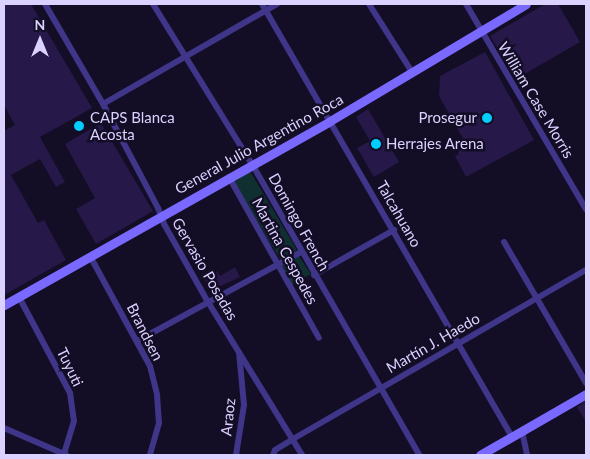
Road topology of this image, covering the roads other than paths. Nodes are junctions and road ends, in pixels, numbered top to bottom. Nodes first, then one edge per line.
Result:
1 (45, 4) edge
2 (153, 4) edge
3 (262, 4) edge
4 (277, 4) edge
5 (369, 4) edge
6 (466, 4) edge
7 (526, 4) edge
8 (266, 10) junction
9 (480, 30) junction
10 (186, 56) junction
11 (412, 72) junction
12 (103, 104) junction
13 (330, 121) junction
14 (252, 164) junction
15 (228, 177) junction
16 (586, 209) edge
17 (160, 215) junction
18 (394, 230) junction
19 (504, 242) dead end
20 (301, 252) junction
21 (90, 256) junction
22 (278, 265) junction
23 (586, 270) edge
24 (314, 275) junction
25 (19, 297) junction
26 (537, 298) junction
27 (208, 302) junction
28 (4, 305) edge
29 (319, 338) dead end
30 (138, 341) junction
31 (459, 343) junction
32 (239, 350) junction
33 (586, 383) edge
34 (380, 388) junction
35 (586, 394) edge
36 (4, 428) edge
37 (522, 432) junction
38 (512, 437) junction
39 (293, 439) junction
40 (65, 455) edge
41 (150, 455) edge
42 (236, 455) edge
43 (273, 455) edge
44 (302, 455) edge
45 (419, 455) edge
46 (480, 455) edge
47 (527, 455) edge

1 - 12 street, Gervasio Posadas
2 - 10 street, Domingo French
3 - 8 street, Talcahuano
4 - 8 street
5 - 11 street
6 - 9 street, William Case Morris
7 - 9 street, General Julio Argentino Roca
8 - 10 street
8 - 13 street, Talcahuano
9 - 11 street, General Julio Argentino Roca
9 - 16 street, William Case Morris
10 - 12 street
10 - 14 street, Domingo French
11 - 13 street, General Julio Argentino Roca
12 - 17 street, Gervasio Posadas
13 - 14 street, General Julio Argentino Roca
13 - 18 street, Talcahuano
14 - 15 street, General Julio Argentino Roca
14 - 20 street, Domingo French
15 - 17 street, General Julio Argentino Roca
15 - 22 street, Martina Cespedes
17 - 21 street, General Julio Argentino Roca
17 - 27 street, Gervasio Posadas
18 - 24 street
18 - 31 street, Talcahuano
19 - 26 street
20 - 22 street
20 - 24 street, Domingo French
21 - 25 street, General Julio Argentino Roca
21 - 30 street, Brandsen
22 - 27 street
22 - 29 street, Martina Cespedes
23 - 26 street, Martín J. Haedo
24 - 34 street, Domingo French
25 - 28 street, General Julio Argentino Roca
25 - 40 street, Tuyuti
26 - 31 street, Martín J. Haedo
26 - 33 street
27 - 30 street
27 - 32 street, Gervasio Posadas
30 - 41 street, Brandsen
31 - 34 street, Martín J. Haedo
31 - 38 street, Talcahuano
32 - 39 street, Gervasio Posadas
32 - 42 street, Araoz
34 - 39 street, Martín J. Haedo
34 - 45 street, Domingo French
35 - 37 street
36 - 40 street
37 - 38 street
37 - 47 street
38 - 46 street
39 - 43 street
39 - 44 street, Gervasio Posadas

